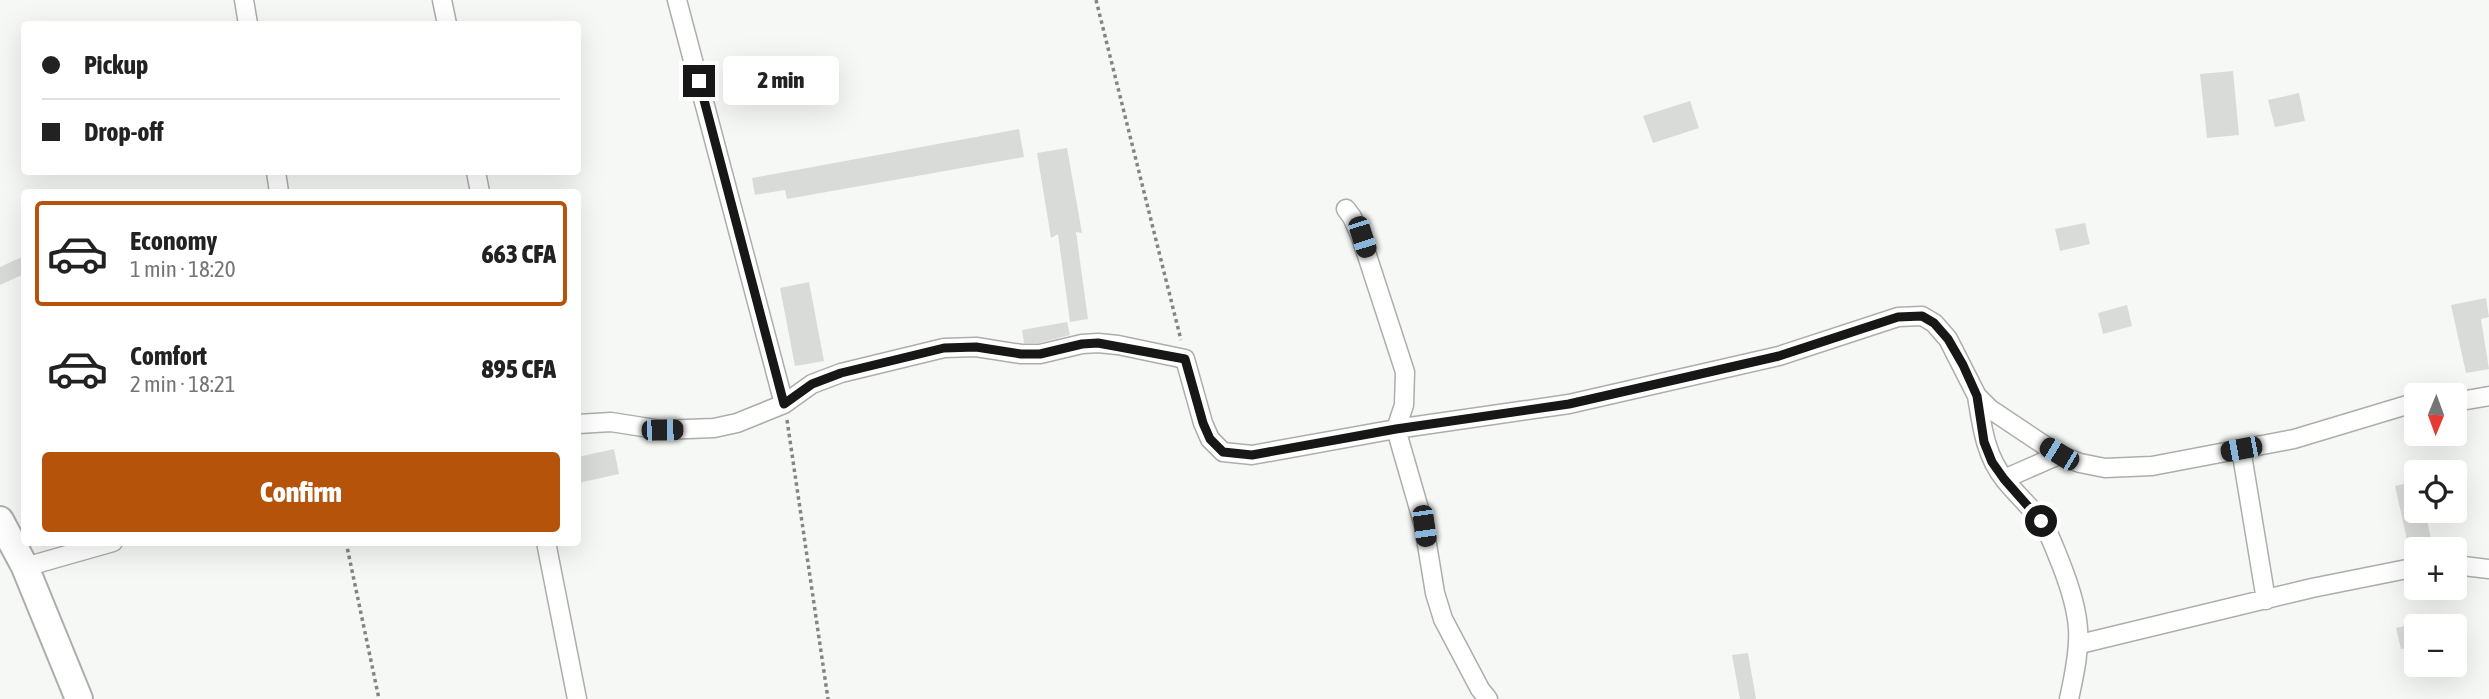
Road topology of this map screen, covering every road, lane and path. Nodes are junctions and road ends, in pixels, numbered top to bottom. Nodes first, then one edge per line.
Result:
1 (244, 0) edge
2 (442, 0) edge
3 (677, 0) edge
4 (1096, 0) edge
5 (248, 21) edge
6 (446, 21) edge
7 (1346, 209) dead end
8 (1185, 359) junction
9 (1977, 396) junction
10 (2489, 396) edge
11 (2468, 400) edge
12 (784, 404) junction
13 (2404, 406) edge
14 (581, 424) edge
15 (1396, 429) junction
16 (2241, 449) junction
17 (2059, 454) junction
18 (2004, 479) junction
19 (0, 520) edge
20 (99, 546) edge
21 (347, 546) edge
22 (547, 546) edge
23 (2467, 566) edge
24 (25, 567) junction
25 (2489, 569) edge
26 (2404, 570) edge
27 (2266, 600) junction
28 (2080, 644) junction
29 (79, 699) edge
30 (379, 699) edge
31 (577, 699) edge
32 (828, 699) edge
33 (1488, 699) edge
34 (2069, 699) edge

1 - 5 street
2 - 6 street
3 - 12 street
4 - 8 path
7 - 15 street
8 - 12 street
8 - 15 street
9 - 15 street
9 - 17 street
9 - 18 street
10 - 11 street
12 - 14 street
12 - 32 path
13 - 16 street
15 - 33 street
16 - 17 street
16 - 27 street
17 - 18 street
18 - 28 street
19 - 24 main road
20 - 24 street
21 - 30 path
22 - 31 street
23 - 25 street
24 - 29 main road
26 - 27 street
27 - 28 street
28 - 34 street

